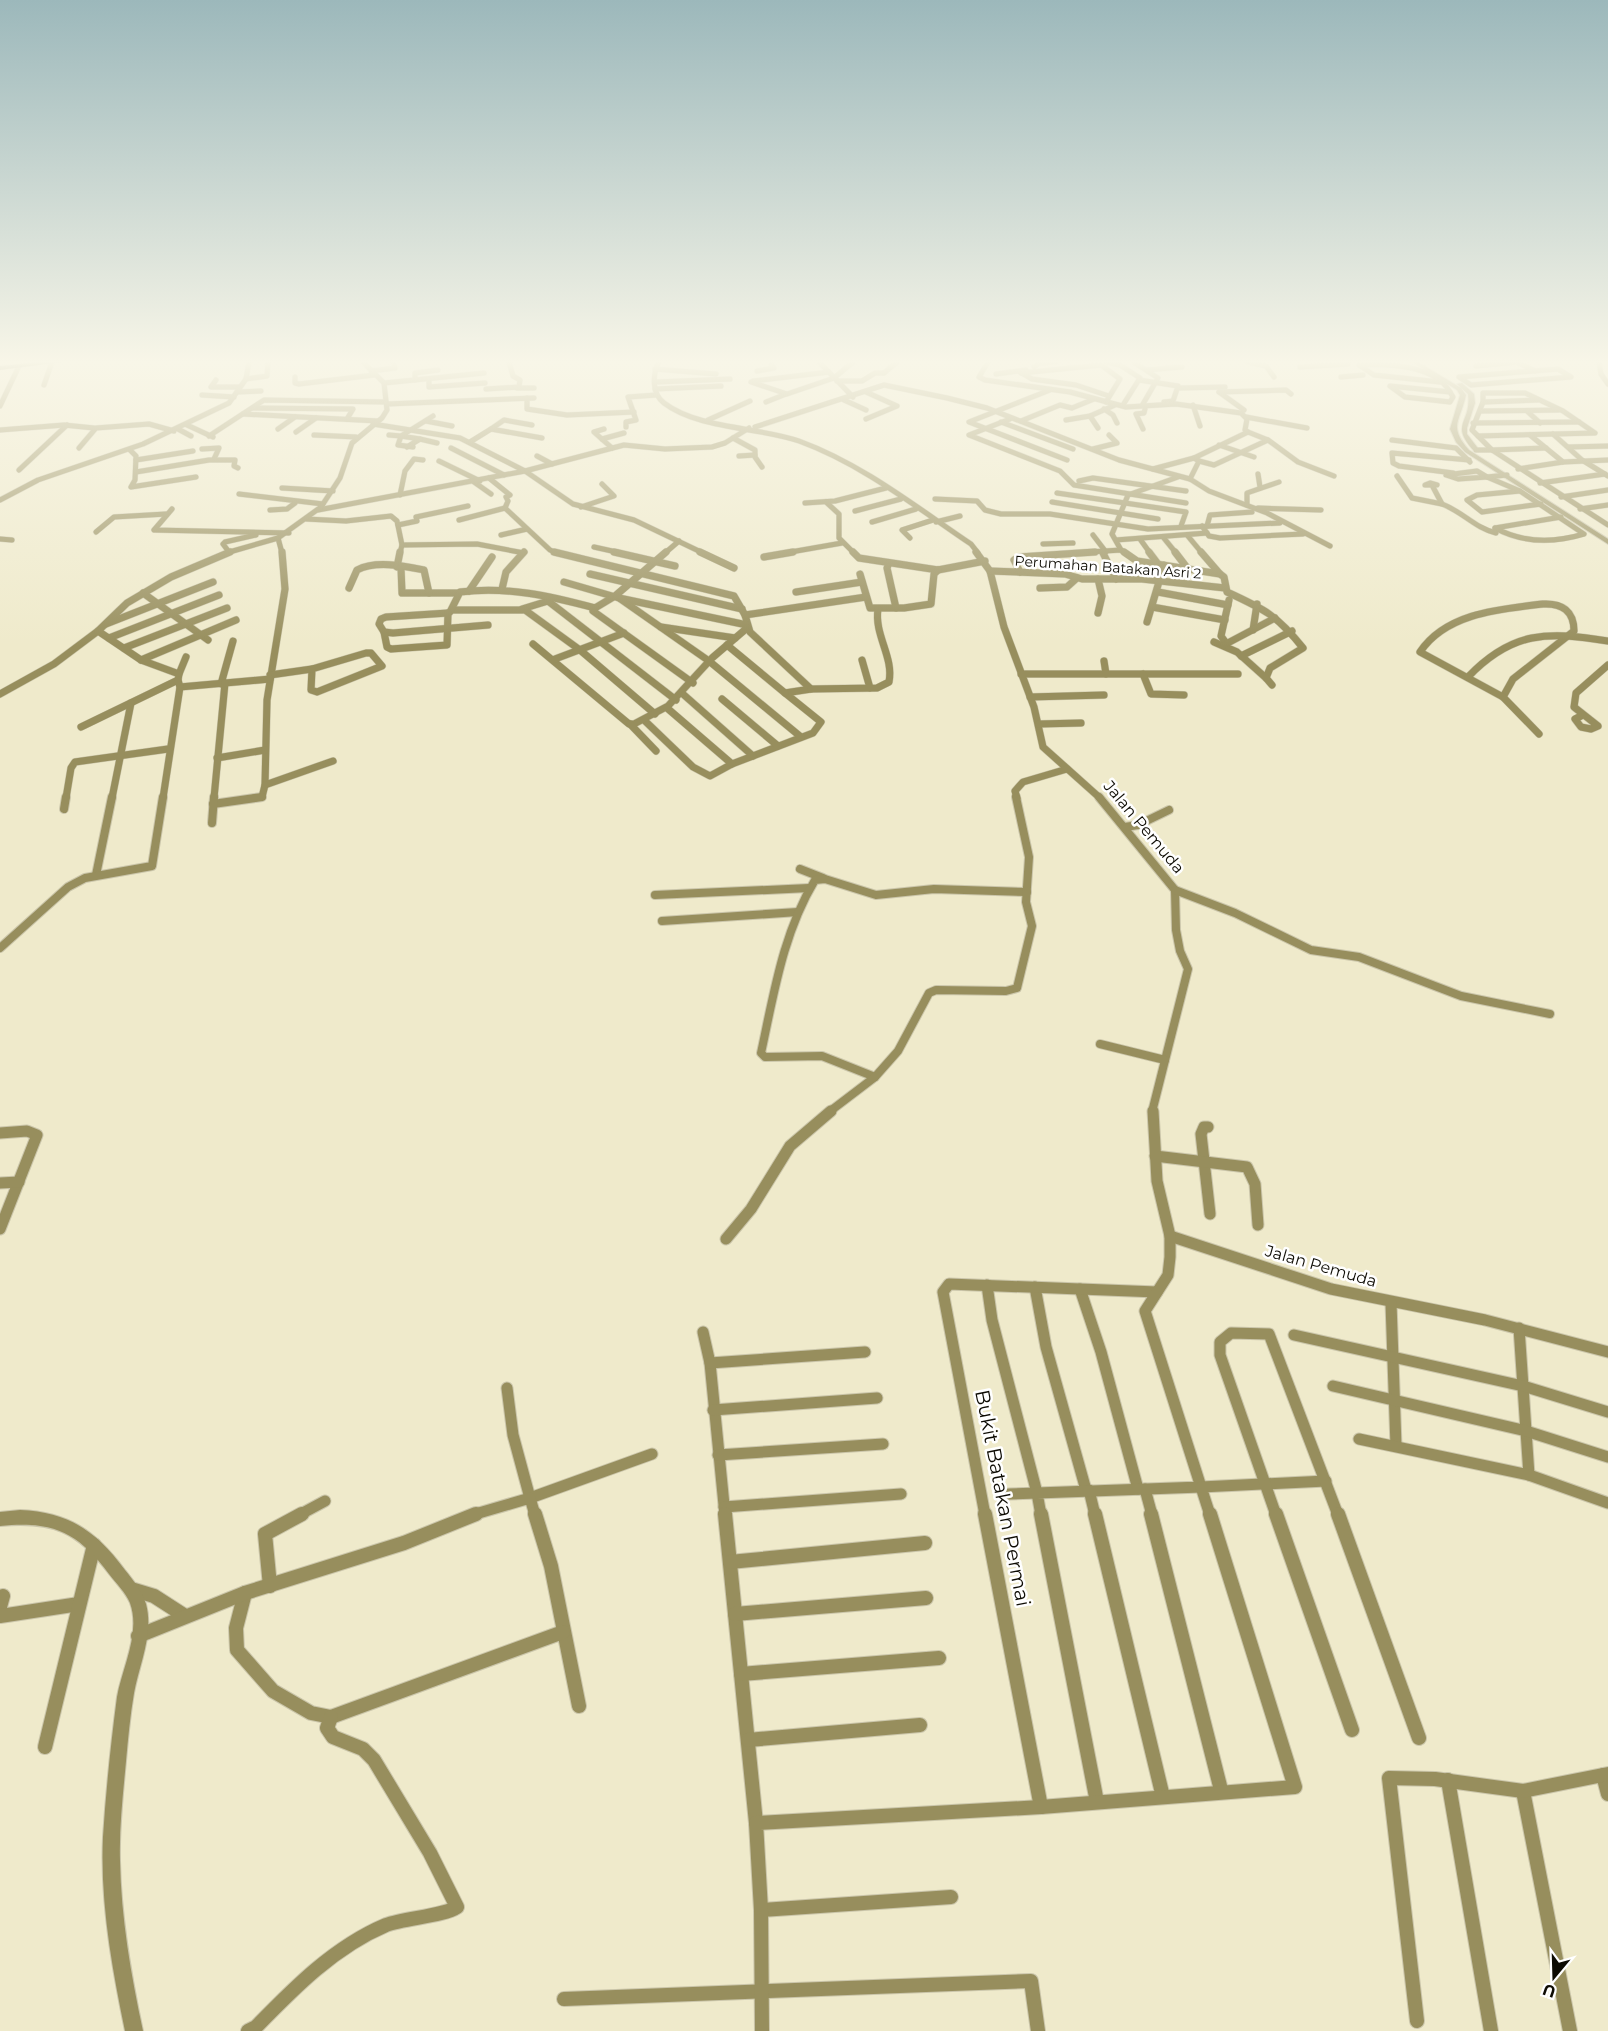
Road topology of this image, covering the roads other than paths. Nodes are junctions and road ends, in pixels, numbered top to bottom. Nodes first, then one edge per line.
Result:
1 (34, 457) edge
2 (110, 457) edge
3 (134, 457) edge
4 (156, 457) edge
5 (346, 457) edge
6 (468, 457) edge
7 (498, 457) edge
8 (538, 457) edge
9 (579, 457) edge
10 (756, 457) edge
11 (829, 457) edge
12 (1025, 457) edge
13 (1058, 457) edge
14 (1116, 457) edge
15 (1201, 457) edge
16 (1230, 457) edge
17 (1251, 457) edge
18 (1291, 457) edge
19 (1392, 457) edge
20 (1433, 457) edge
21 (1465, 457) edge
22 (1475, 457) edge
23 (1487, 457) edge
24 (1500, 457) edge
25 (1557, 457) edge
26 (1579, 457) edge
27 (1254, 458) dead end
28 (214, 459) joint
29 (136, 460) junction
30 (423, 460) dead end
31 (440, 460) dead end
32 (1067, 460) dead end
33 (1196, 460) junction
34 (1468, 460) junction
35 (1582, 460) junction
36 (1608, 460) edge
37 (1563, 462) junction
38 (552, 464) junction
39 (238, 468) dead end
40 (752, 468) dead end
41 (1152, 469) junction
42 (1518, 469) junction
43 (20, 470) dead end
44 (525, 471) junction
45 (1477, 471) junction
46 (136, 472) junction
47 (1495, 472) junction
48 (1064, 473) junction
49 (1454, 473) junction
50 (1487, 473) junction
51 (1258, 474) dead end
52 (504, 475) junction
53 (1607, 475) edge
54 (1334, 476) dead end
55 (1397, 476) dead end
56 (196, 477) dead end
57 (1180, 477) junction
58 (438, 478) dead end
59 (489, 478) junction
60 (1190, 479) junction
61 (477, 481) junction
62 (1079, 481) junction
63 (1279, 482) dead end
64 (1540, 483) junction
65 (602, 484) dead end
66 (452, 485) junction
67 (1074, 485) junction
68 (1149, 486) junction
69 (1532, 486) junction
70 (130, 487) junction
71 (282, 488) dead end
72 (886, 488) junction
73 (1260, 488) junction
74 (1433, 488) dead end
75 (1522, 489) junction
76 (1608, 490) edge
77 (333, 491) junction
78 (1186, 491) dead end
79 (1057, 493) dead end
80 (126, 494) dead end
81 (239, 494) dead end
82 (1130, 494) junction
83 (400, 495) junction
84 (506, 497) junction
85 (1561, 497) junction
86 (901, 499) junction
87 (935, 499) dead end
88 (0, 500) edge
89 (826, 502) junction
90 (1052, 502) dead end
91 (295, 503) junction
92 (805, 503) dead end
93 (1124, 503) junction
94 (1186, 503) dead end
95 (323, 504) junction
96 (1442, 504) junction
97 (1541, 504) junction
98 (1608, 505) edge
99 (468, 506) dead end
100 (1247, 506) junction
101 (581, 507) junction
102 (172, 508) dead end
103 (505, 508) junction
104 (916, 509) junction
105 (1162, 509) junction
106 (1580, 509) junction
107 (270, 510) dead end
108 (318, 510) junction
109 (1253, 510) junction
110 (1322, 510) dead end
111 (855, 512) dead end
112 (1120, 512) junction
113 (166, 514) junction
114 (960, 516) dead end
115 (1561, 517) junction
116 (306, 519) junction
117 (1158, 519) junction
118 (459, 520) dead end
119 (1608, 520) edge
120 (935, 521) junction
121 (1600, 521) junction
122 (872, 522) dead end
123 (1280, 523) dead end
124 (1115, 524) junction
125 (398, 525) junction
126 (1608, 525) edge
127 (1181, 526) junction
128 (1205, 526) junction
129 (527, 528) junction
130 (1156, 528) junction
131 (1495, 530) junction
132 (272, 531) junction
133 (96, 532) dead end
134 (288, 533) junction
135 (1207, 533) junction
136 (1068, 534) dead end
137 (1303, 534) dead end
138 (1608, 534) edge
139 (501, 535) dead end
140 (1094, 535) dead end
141 (1187, 535) junction
142 (1163, 537) junction
143 (278, 538) junction
144 (910, 538) dead end
145 (1140, 538) junction
146 (0, 539) edge
147 (12, 540) dead end
148 (1116, 540) junction
149 (680, 541) junction
150 (1608, 542) edge
151 (842, 543) junction
152 (1073, 543) junction
153 (1043, 544) dead end
154 (402, 545) junction
155 (1330, 546) dead end
156 (594, 547) dead end
157 (603, 549) junction
158 (1121, 550) junction
159 (229, 552) junction
160 (1105, 552) junction
161 (1080, 555) junction
162 (764, 556) dead end
163 (1050, 556) junction
164 (492, 557) dead end
165 (592, 559) junction
166 (655, 561) junction
167 (985, 561) junction
168 (889, 563) junction
169 (1161, 565) junction
170 (675, 566) dead end
171 (1110, 566) junction
172 (1120, 566) dead end
173 (399, 567) junction
174 (734, 568) dead end
175 (1188, 569) junction
176 (938, 570) junction
177 (990, 571) junction
178 (642, 572) junction
179 (1020, 572) junction
180 (1196, 572) junction
181 (590, 574) dead end
182 (860, 574) dead end
183 (1065, 574) junction
184 (1220, 574) junction
185 (1077, 578) junction
186 (1098, 579) junction
187 (1116, 579) junction
188 (213, 582) dead end
189 (564, 582) dead end
190 (862, 582) junction
191 (1161, 582) junction
192 (630, 584) junction
193 (1193, 584) junction
194 (349, 588) dead end
195 (1040, 588) dead end
196 (502, 589) junction
197 (469, 591) junction
198 (1227, 591) junction
199 (796, 592) dead end
200 (1158, 592) junction
201 (143, 593) junction
202 (429, 593) junction
203 (459, 593) junction
204 (219, 595) dead end
205 (617, 597) junction
206 (866, 597) junction
207 (158, 603) junction
208 (1257, 604) junction
209 (1228, 605) junction
210 (1152, 607) junction
211 (227, 608) dead end
212 (595, 608) junction
213 (896, 608) junction
214 (522, 609) junction
215 (878, 609) junction
216 (450, 611) junction
217 (744, 612) junction
218 (172, 613) junction
219 (1098, 613) dead end
220 (1275, 618) junction
221 (236, 620) dead end
222 (1225, 620) junction
223 (1147, 622) dead end
224 (187, 623) junction
225 (488, 625) dead end
226 (747, 626) junction
227 (657, 627) junction
228 (101, 628) junction
229 (448, 628) junction
230 (1253, 630) junction
231 (1292, 631) junction
232 (384, 632) junction
233 (627, 632) junction
234 (201, 633) junction
235 (1222, 634) junction
236 (1570, 635) junction
237 (1241, 636) junction
238 (1284, 636) junction
239 (109, 638) junction
240 (735, 638) junction
241 (208, 640) dead end
242 (1295, 640) junction
243 (233, 641) dead end
244 (1608, 641) edge
245 (602, 642) junction
246 (533, 644) dead end
247 (1225, 644) junction
248 (727, 645) junction
249 (124, 648) junction
250 (580, 650) junction
251 (1241, 656) junction
252 (186, 657) dead end
253 (141, 660) junction
254 (555, 660) junction
255 (862, 660) dead end
256 (709, 661) junction
257 (1104, 661) dead end
258 (1608, 665) edge
259 (1270, 668) junction
260 (312, 669) junction
261 (1259, 671) junction
262 (1022, 674) junction
263 (1106, 674) junction
264 (1143, 674) junction
265 (1238, 674) dead end
266 (270, 677) junction
267 (1468, 677) junction
268 (1266, 678) junction
269 (179, 680) junction
270 (694, 680) junction
271 (223, 684) junction
272 (1272, 685) dead end
273 (870, 688) junction
274 (812, 689) junction
275 (785, 693) junction
276 (0, 694) edge
277 (684, 694) junction
278 (1104, 695) dead end
279 (1184, 695) dead end
280 (1030, 697) junction
281 (1503, 697) junction
282 (616, 699) dead end
283 (722, 699) dead end
284 (676, 700) junction
285 (131, 703) junction
286 (604, 703) junction
287 (667, 708) junction
288 (655, 714) junction
289 (1581, 716) dead end
290 (644, 720) junction
291 (1081, 723) dead end
292 (630, 724) junction
293 (1039, 724) junction
294 (81, 727) dead end
295 (1539, 734) dead end
296 (801, 737) junction
297 (778, 746) junction
298 (168, 749) junction
299 (265, 750) junction
300 (656, 751) dead end
301 (120, 756) junction
302 (753, 756) junction
303 (217, 758) junction
304 (333, 760) dead end
305 (732, 764) junction
306 (1067, 769) junction
307 (265, 785) junction
308 (213, 804) junction
309 (64, 809) dead end
310 (1169, 810) dead end
311 (212, 823) dead end
312 (1125, 827) junction
313 (800, 869) dead end
314 (96, 875) junction
315 (825, 879) junction
316 (809, 888) junction
317 (1175, 890) junction
318 (1027, 892) junction
319 (655, 895) dead end
320 (798, 912) junction
321 (663, 921) dead end
322 (0, 948) edge
323 (1550, 1014) dead end
324 (1100, 1044) dead end
325 (1165, 1060) junction
326 (875, 1077) junction
327 (1208, 1127) dead end
328 (0, 1134) edge
329 (1155, 1156) junction
330 (1203, 1161) junction
331 (19, 1182) junction
332 (0, 1184) edge
333 (1210, 1214) dead end
334 (1258, 1225) dead end
335 (0, 1229) edge
336 (1170, 1236) junction
337 (726, 1239) dead end
338 (987, 1285) junction
339 (1035, 1287) junction
340 (1080, 1289) junction
341 (1157, 1292) junction
342 (1391, 1303) junction
343 (1519, 1328) junction
344 (703, 1332) dead end
345 (1294, 1335) dead end
346 (865, 1352) dead end
347 (1608, 1352) edge
348 (1394, 1357) junction
349 (710, 1363) junction
350 (1333, 1386) dead end
351 (1523, 1386) junction
352 (507, 1388) dead end
353 (877, 1398) dead end
354 (1395, 1399) junction
355 (713, 1410) junction
356 (1608, 1412) edge
357 (1526, 1431) junction
358 (1359, 1439) dead end
359 (884, 1444) dead end
360 (1396, 1446) junction
361 (652, 1454) dead end
362 (718, 1455) junction
363 (1608, 1457) edge
364 (1529, 1475) junction
365 (1326, 1481) junction
366 (1266, 1484) junction
367 (1201, 1487) junction
368 (1141, 1489) junction
369 (1087, 1490) junction
370 (1037, 1493) junction
371 (901, 1494) dead end
372 (1010, 1494) dead end
373 (530, 1498) junction
374 (325, 1501) dead end
375 (1608, 1503) edge
376 (724, 1507) junction
377 (0, 1519) edge
378 (925, 1543) dead end
379 (94, 1545) junction
380 (730, 1562) junction
381 (270, 1586) junction
382 (131, 1589) junction
383 (245, 1593) junction
384 (926, 1598) dead end
385 (80, 1604) junction
386 (735, 1614) junction
387 (0, 1616) edge
388 (185, 1616) junction
389 (563, 1632) junction
390 (138, 1635) junction
391 (939, 1658) dead end
392 (741, 1674) junction
393 (579, 1706) dead end
394 (331, 1717) junction
395 (920, 1725) dead end
396 (1352, 1730) dead end
397 (1419, 1738) dead end
398 (748, 1740) junction
399 (45, 1747) dead end
400 (1606, 1775) edge
401 (1448, 1780) junction
402 (1221, 1791) junction
403 (1523, 1791) junction
404 (1608, 1794) edge
405 (1163, 1797) junction
406 (1097, 1802) junction
407 (1041, 1807) junction
408 (756, 1823) junction
409 (951, 1897) dead end
410 (761, 1910) junction
411 (760, 1991) junction
412 (564, 1999) dead end
413 (1418, 2022) dead end
414 (134, 2031) edge
415 (248, 2031) edge
416 (762, 2031) edge
417 (1038, 2031) edge
418 (1491, 2031) edge
419 (1570, 2031) edge

1 - 43 street
2 - 88 street
3 - 29 street
4 - 29 street
5 - 77 street
6 - 52 street
7 - 44 street
8 - 38 street
9 - 38 street
10 - 40 street
11 - 72 street, Jalan Pemuda
12 - 48 street
13 - 32 street
14 - 41 street
15 - 33 street
16 - 33 street
17 - 27 street
18 - 54 street
19 - 49 street
20 - 34 street
21 - 34 street
22 - 47 street
23 - 69 street
24 - 42 street
25 - 37 street
26 - 35 street
28 - 39 street
28 - 46 street
29 - 46 street
30 - 83 street
31 - 61 street
33 - 41 street
33 - 60 street
34 - 45 street
35 - 36 street
35 - 37 street
35 - 53 street
37 - 42 street
38 - 44 street
41 - 57 street
42 - 64 street
44 - 52 street
44 - 101 street
45 - 49 street
45 - 50 street
46 - 70 street
47 - 50 street
47 - 75 street
48 - 62 street
48 - 67 street
49 - 50 street
50 - 75 street
51 - 73 street
52 - 59 street
53 - 64 street
55 - 96 street
56 - 70 street
57 - 60 street
57 - 68 street
58 - 66 street
59 - 61 street
59 - 84 street
60 - 100 street
61 - 66 street
61 - 84 street
62 - 67 street
62 - 68 street
63 - 73 street
64 - 85 street
65 - 101 street
66 - 83 street
67 - 82 street
68 - 78 street
68 - 82 street
69 - 75 street
69 - 138 street
70 - 80 street
71 - 77 street
72 - 86 street, Jalan Pemuda
72 - 89 street
73 - 100 street
74 - 96 street
75 - 97 street
75 - 97 street
75 - 150 street
76 - 85 street
77 - 95 street
79 - 93 street
81 - 91 street
82 - 93 street
82 - 94 street
83 - 108 street
84 - 103 street
85 - 106 street
86 - 104 street, Jalan Pemuda
86 - 111 street
87 - 124 street
89 - 92 street
89 - 151 street
90 - 112 street
91 - 95 street
91 - 107 street
93 - 105 street
93 - 112 street
95 - 108 street
96 - 131 street
97 - 115 street
98 - 106 street
99 - 125 street
100 - 109 street
101 - 149 street
102 - 113 street
103 - 118 street
103 - 129 street
104 - 120 street, Jalan Pemuda
104 - 122 street
105 - 117 street
105 - 127 street
106 - 121 street
108 - 116 street
109 - 110 street
109 - 128 street
109 - 155 street
112 - 117 street
112 - 124 street
113 - 132 street
113 - 133 street
114 - 120 street
115 - 131 street
115 - 131 street
116 - 125 street
116 - 134 street
117 - 130 street
119 - 121 street
120 - 144 street
120 - 167 street, Jalan Pemuda
121 - 126 street
123 - 128 street
124 - 130 street
124 - 148 street
125 - 154 street
127 - 128 street
127 - 130 street
128 - 135 street
129 - 139 street
129 - 165 street
132 - 134 street
132 - 159 street
134 - 143 street
135 - 137 street
135 - 141 street
136 - 152 street
140 - 160 street
141 - 142 street
141 - 184 street
142 - 145 street
142 - 175 street
143 - 159 street
143 - 266 street
145 - 148 street
145 - 169 street
146 - 147 street
148 - 158 street
149 - 166 street
149 - 174 street
151 - 162 street
151 - 168 street
152 - 153 street
152 - 161 street
154 - 173 street
154 - 196 street
156 - 157 street
157 - 165 street
157 - 166 street
158 - 160 street
158 - 169 street
159 - 201 street
160 - 161 street
160 - 171 street
161 - 163 street
163 - 179 street
163 - 183 street
164 - 197 street
165 - 178 street
166 - 170 street
166 - 178 street
167 - 176 street
167 - 177 street, Jalan Pemuda
168 - 176 street
168 - 213 street
169 - 175 street
169 - 191 street
171 - 172 street
171 - 187 street
173 - 194 street
173 - 202 street
173 - 202 street
175 - 180 street
176 - 213 street
177 - 179 street, Perumahan Batakan Asri 2
177 - 262 street, Jalan Pemuda
178 - 192 street
178 - 217 street
179 - 183 street, Perumahan Batakan Asri 2
180 - 184 street
180 - 193 street
181 - 192 street
182 - 190 street
183 - 185 street, Perumahan Batakan Asri 2
184 - 198 street
185 - 186 street, Perumahan Batakan Asri 2
185 - 195 street
186 - 187 street, Perumahan Batakan Asri 2
186 - 219 street
187 - 191 street, Perumahan Batakan Asri 2
188 - 207 street
189 - 205 street
190 - 199 street
190 - 206 street
191 - 193 street, Perumahan Batakan Asri 2
191 - 200 street
192 - 205 street
192 - 217 street
193 - 198 street, Perumahan Batakan Asri 2
196 - 197 street
196 - 212 street
197 - 203 street
198 - 208 street, Perumahan Batakan Asri 2
198 - 209 street
200 - 209 street
200 - 210 street
201 - 207 street
201 - 228 street
202 - 203 street
203 - 216 street
204 - 218 street
205 - 212 street
205 - 226 street
205 - 227 street
206 - 215 street
206 - 217 street
207 - 218 street
207 - 228 street
208 - 220 street, Perumahan Batakan Asri 2
208 - 230 street
209 - 222 street
210 - 222 street
210 - 223 street
211 - 224 street
212 - 233 street
213 - 215 street
214 - 216 street
214 - 245 street
214 - 250 street
215 - 273 street
216 - 229 street
216 - 232 street
217 - 226 street
218 - 224 street
218 - 239 street
220 - 230 street
220 - 231 street, Perumahan Batakan Asri 2
221 - 234 street
222 - 235 street
224 - 234 street
224 - 249 street
225 - 229 street
226 - 240 street
226 - 274 street
227 - 240 street
227 - 256 street
228 - 239 street
228 - 276 street
229 - 232 street
229 - 232 street
230 - 237 street
231 - 238 street
231 - 242 street
233 - 245 street
233 - 270 street
234 - 241 street
234 - 253 street
235 - 237 street
235 - 247 street
235 - 247 street
236 - 244 street
236 - 267 street
236 - 267 street
236 - 281 street
237 - 247 street
238 - 242 street
238 - 251 street
239 - 249 street
240 - 248 street
242 - 259 street
243 - 271 street
245 - 250 street
245 - 284 street
246 - 254 street
247 - 251 street
248 - 256 street
248 - 275 street
249 - 253 street
250 - 254 street
250 - 288 street
251 - 261 street
252 - 269 street
253 - 269 street
254 - 286 street
255 - 273 street
256 - 270 street
256 - 296 street
257 - 263 street
258 - 289 street
259 - 261 street
259 - 268 street
260 - 260 street
260 - 266 street
261 - 268 street
262 - 263 street
262 - 280 street, Jalan Pemuda
263 - 264 street
264 - 265 street
264 - 279 street
266 - 271 street
266 - 299 street
267 - 281 street
268 - 272 street
269 - 271 street
269 - 285 street
269 - 298 street
270 - 277 street
271 - 303 street
273 - 274 street
274 - 275 street
275 - 296 street
277 - 284 street
277 - 302 street
278 - 280 street
280 - 293 street, Jalan Pemuda
281 - 295 street
282 - 286 street
283 - 297 street
284 - 287 street
285 - 294 street
285 - 301 street
286 - 292 street
287 - 288 street
287 - 305 street
288 - 290 street
290 - 292 street
290 - 305 street
291 - 293 street
292 - 300 street
293 - 306 street, Jalan Pemuda
296 - 297 street
297 - 302 street
298 - 301 street
298 - 314 street
299 - 303 street
299 - 307 street
301 - 309 street
301 - 314 street
302 - 305 street
303 - 308 street
304 - 307 street
306 - 312 street, Jalan Pemuda
306 - 318 street
307 - 308 street
308 - 311 street
310 - 312 street
312 - 317 street, Jalan Pemuda
313 - 315 street
314 - 322 street
315 - 316 street
315 - 318 street
316 - 319 street
316 - 320 street
317 - 323 street
317 - 325 street, Jalan Pemuda
318 - 326 street
320 - 321 street
320 - 326 street
324 - 325 street
325 - 329 street, Jalan Pemuda
326 - 337 street
327 - 330 street
328 - 331 street
329 - 330 street
329 - 336 street, Jalan Pemuda
330 - 333 street
330 - 334 street
331 - 332 street
331 - 335 street
336 - 341 street
336 - 342 street, Jalan Pemuda
338 - 339 street, Bukit Batakan Permai
338 - 370 street, Bukit Batakan Permai
338 - 407 street, Bukit Batakan Permai
339 - 340 street, Bukit Batakan Permai
339 - 369 street
340 - 341 street, Bukit Batakan Permai
340 - 368 street
341 - 367 street
342 - 343 street, Jalan Pemuda
342 - 348 street
343 - 347 street, Jalan Pemuda
343 - 351 street
344 - 349 street
345 - 348 street
346 - 349 street
348 - 351 street
348 - 354 street
349 - 355 street
350 - 354 street
351 - 356 street
351 - 357 street
352 - 373 street
353 - 355 street
354 - 357 street
354 - 360 street
355 - 362 street
357 - 363 street
357 - 364 street
358 - 360 street
359 - 362 street
360 - 364 street
361 - 373 street
362 - 376 street
364 - 375 street
365 - 366 street, Bukit Batakan Permai
365 - 366 street
365 - 397 street
366 - 367 street, Bukit Batakan Permai
366 - 396 street
367 - 368 street, Bukit Batakan Permai
367 - 402 street
368 - 369 street, Bukit Batakan Permai
368 - 402 street
369 - 370 street, Bukit Batakan Permai
369 - 405 street
370 - 372 street
370 - 406 street, Bukit Batakan Permai
371 - 376 street
373 - 381 street
373 - 389 street
374 - 381 street
376 - 380 street
377 - 379 street
378 - 380 street
379 - 382 street
379 - 385 street
380 - 386 street
381 - 383 street
382 - 388 street
382 - 390 street
383 - 388 street
383 - 394 street
384 - 386 street
385 - 387 street
385 - 399 street
386 - 392 street
388 - 390 street
389 - 393 street
389 - 394 street
390 - 414 street
391 - 392 street
392 - 398 street
394 - 415 street
395 - 398 street
398 - 408 street
400 - 403 street
400 - 404 street
401 - 403 street
401 - 413 street
401 - 418 street
402 - 405 street
403 - 419 street
405 - 406 street
406 - 407 street
407 - 408 street
408 - 410 street
409 - 410 street
410 - 411 street
411 - 412 street
411 - 416 street
411 - 417 street

